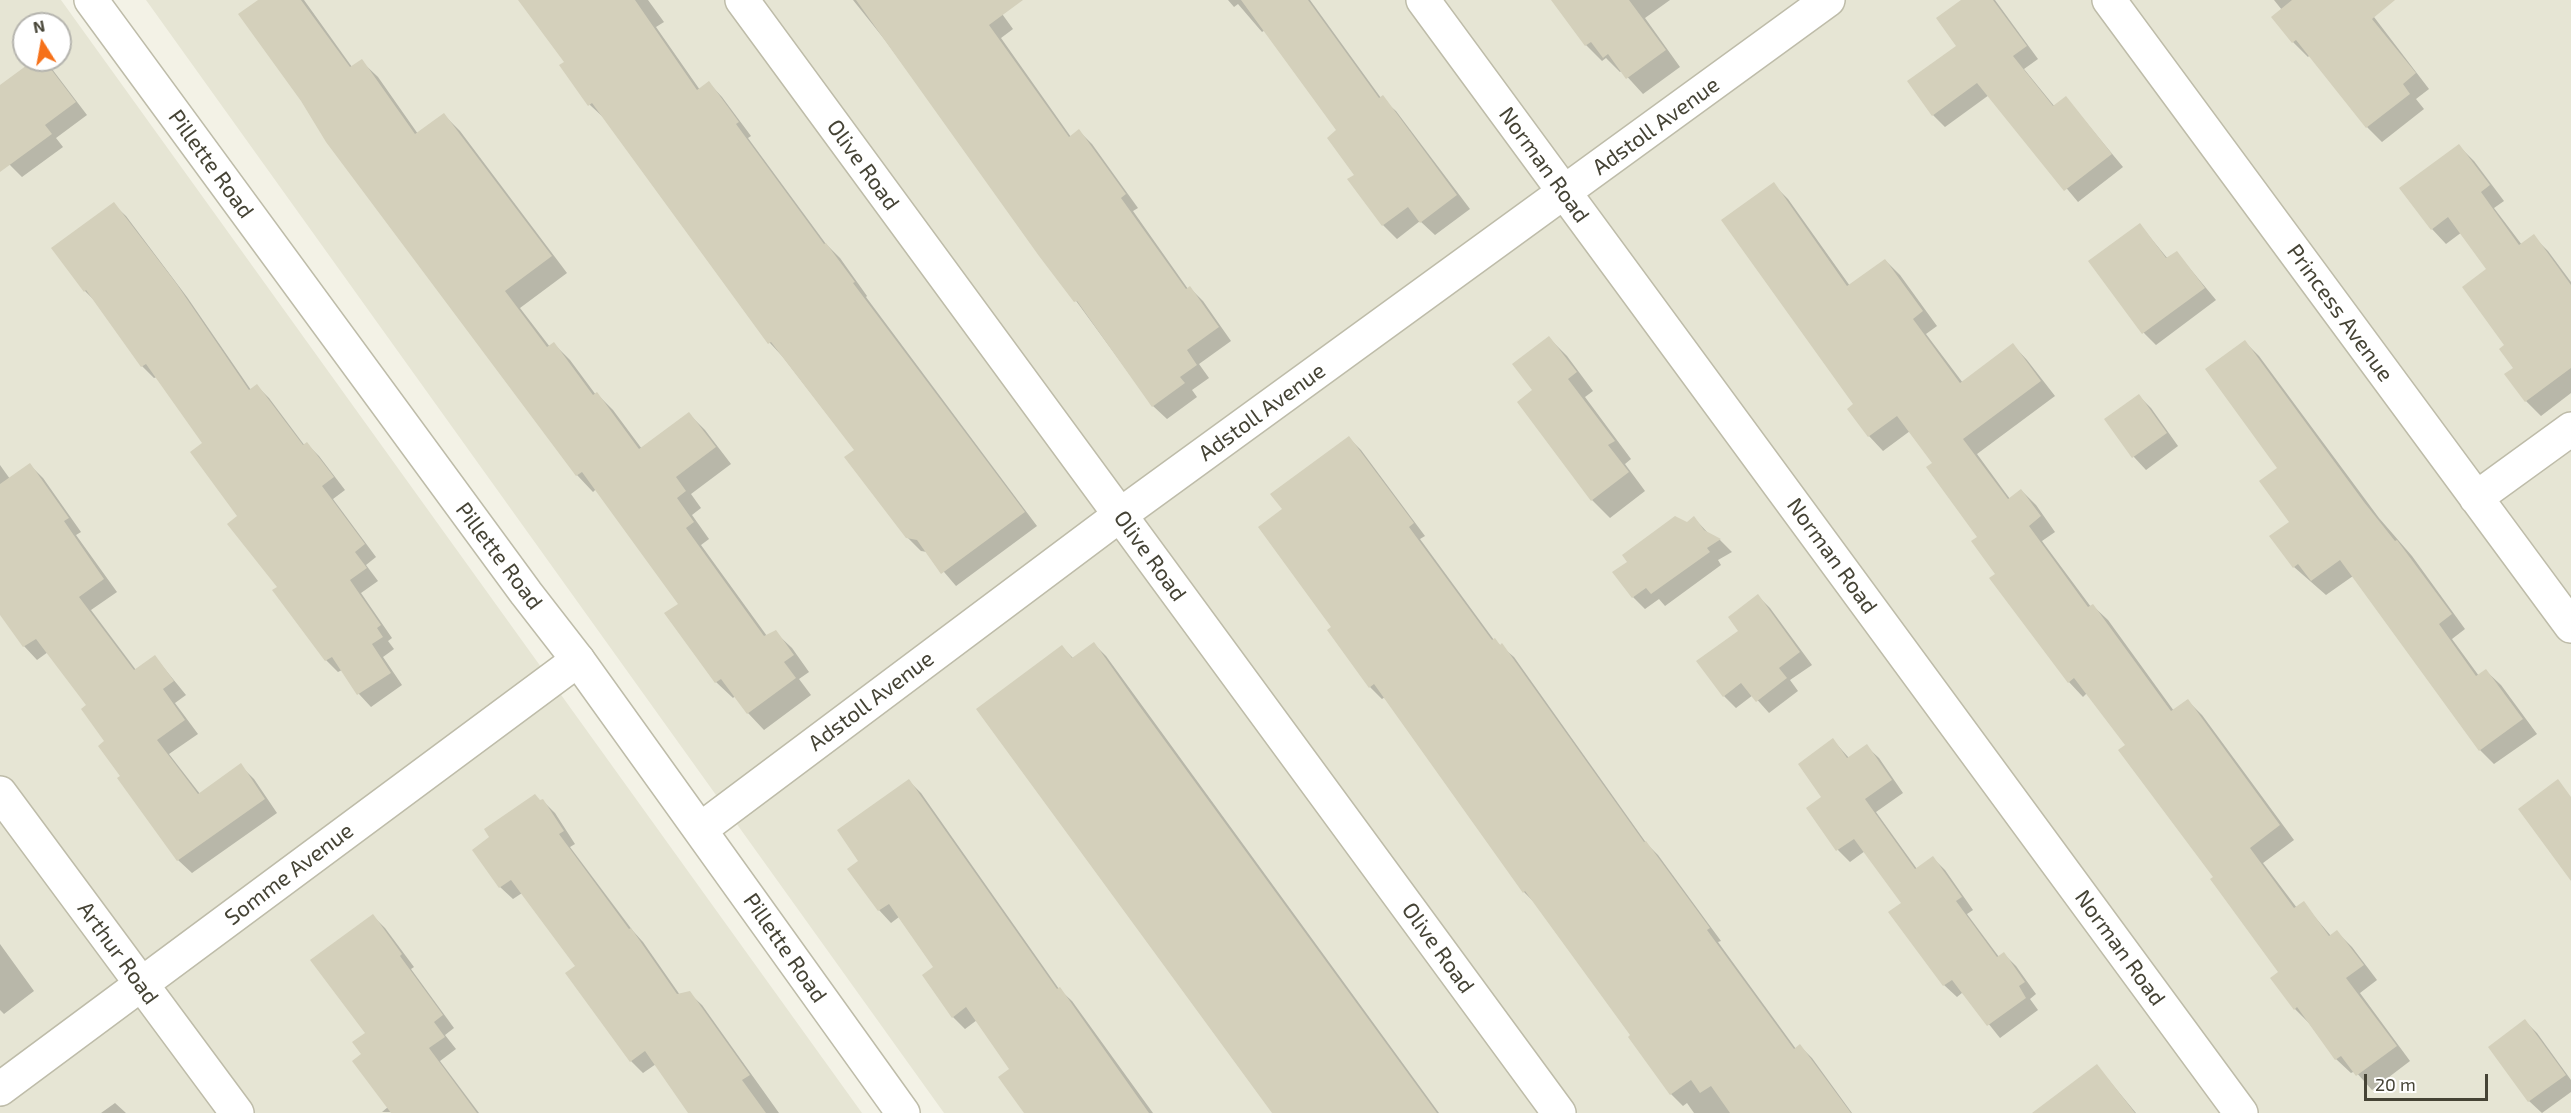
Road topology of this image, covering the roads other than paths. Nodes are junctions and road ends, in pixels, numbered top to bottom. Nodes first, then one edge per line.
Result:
1 (91, 0) edge
2 (742, 0) edge
3 (1423, 0) edge
4 (1828, 0) edge
5 (2109, 0) edge
6 (1565, 193) junction
7 (2571, 429) edge
8 (2476, 498) junction
9 (1120, 515) junction
10 (2571, 626) edge
11 (578, 660) junction
12 (0, 793) edge
13 (700, 829) junction
14 (141, 984) junction
15 (0, 1089) edge
16 (237, 1113) edge
17 (903, 1113) edge
18 (1559, 1113) edge
19 (2241, 1113) edge

1 - 11 street, Pillette Road
2 - 9 street, Olive Road
3 - 6 street, Norman Road
4 - 6 street, Adstoll Avenue
5 - 8 street, Princess Avenue
6 - 9 street, Adstoll Avenue
6 - 19 street, Norman Road
7 - 8 street
8 - 10 street, Princess Avenue
9 - 13 street, Adstoll Avenue
9 - 18 street, Olive Road
11 - 13 street, Pillette Road
11 - 14 street, Somme Avenue
12 - 14 street, Arthur Road
13 - 17 street, Pillette Road
14 - 15 street, Somme Avenue
14 - 16 street, Arthur Road

